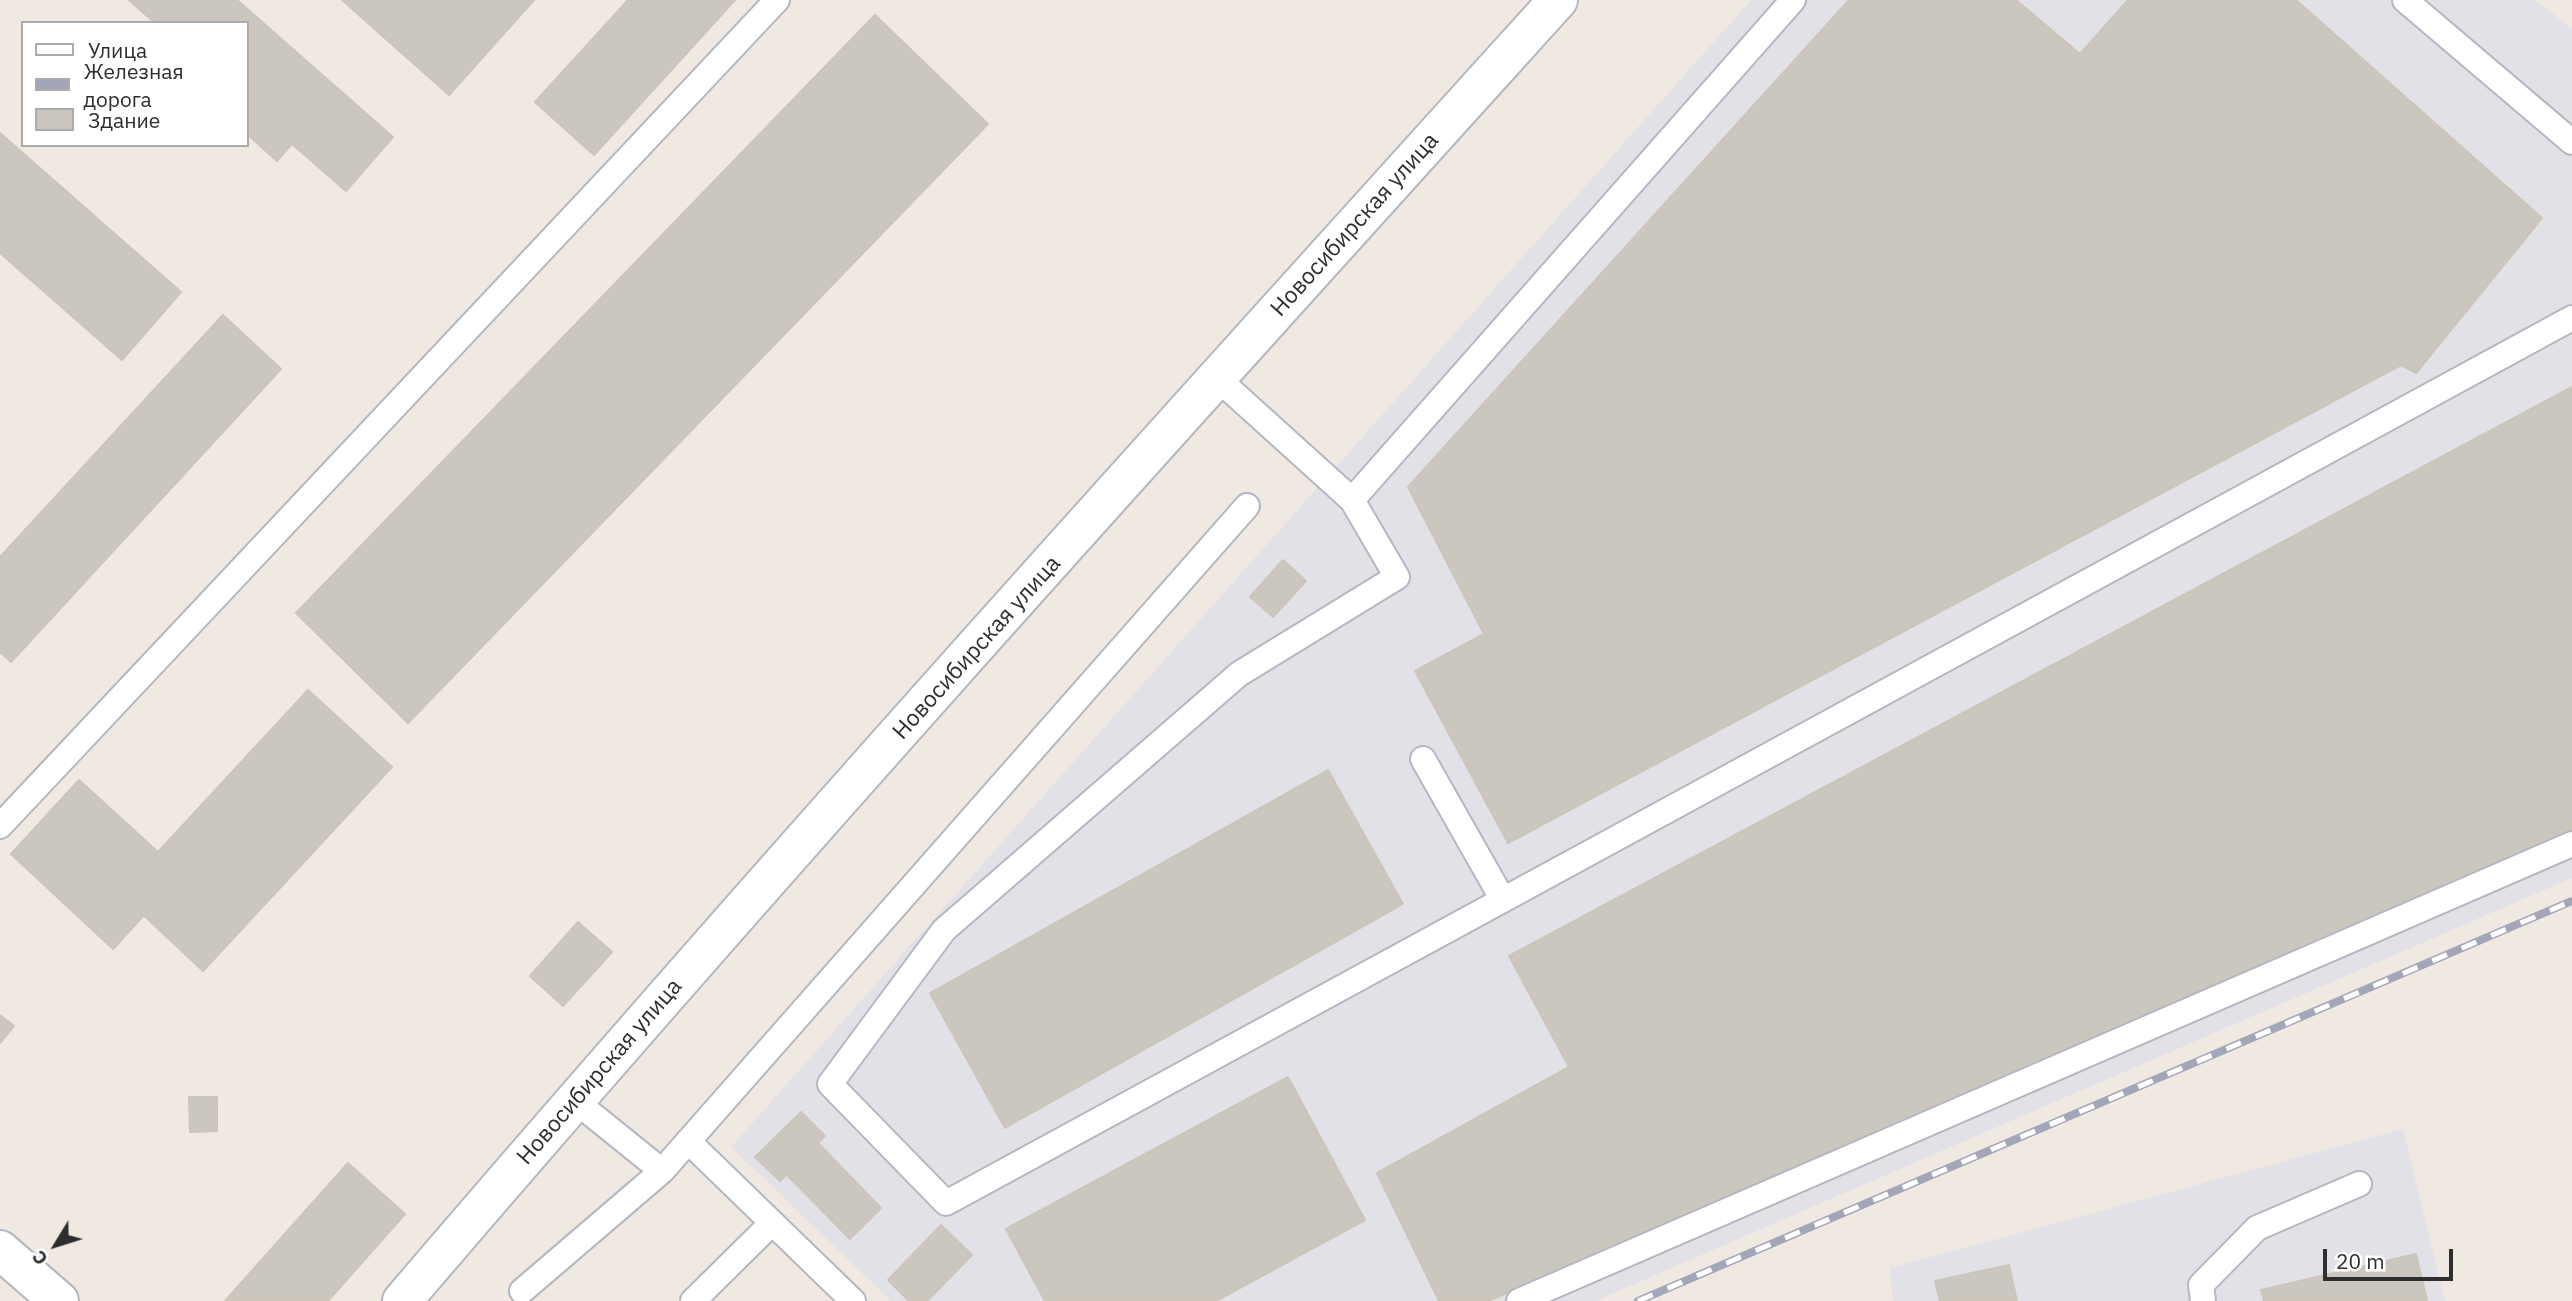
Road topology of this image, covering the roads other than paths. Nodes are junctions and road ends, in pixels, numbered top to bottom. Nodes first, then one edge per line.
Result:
1 (777, 0) edge
2 (1558, 0) edge
3 (1793, 0) edge
4 (2405, 0) edge
5 (2572, 142) edge
6 (2572, 318) edge
7 (1217, 378) junction
8 (1352, 500) junction
9 (1247, 506) dead end
10 (1423, 759) dead end
11 (0, 826) edge
12 (2572, 844) edge
13 (1503, 900) junction
14 (574, 1100) junction
15 (688, 1141) junction
16 (662, 1171) junction
17 (2359, 1184) dead end
18 (772, 1223) junction
19 (0, 1250) edge
20 (522, 1291) dead end
21 (60, 1301) edge
22 (402, 1301) edge
23 (693, 1301) edge
24 (853, 1301) edge
25 (1519, 1301) edge
26 (2203, 1301) edge

1 - 11 lane
2 - 7 main road, Новосибирская улица
3 - 8 lane
4 - 5 lane
6 - 13 lane
7 - 8 lane
7 - 14 main road, Новосибирская улица
8 - 13 lane
9 - 15 lane
10 - 13 lane
12 - 25 lane
14 - 16 lane
14 - 22 main road, Новосибирская улица
15 - 16 lane
15 - 18 lane
16 - 20 lane
17 - 26 lane
18 - 23 lane
18 - 24 lane
19 - 21 main road

